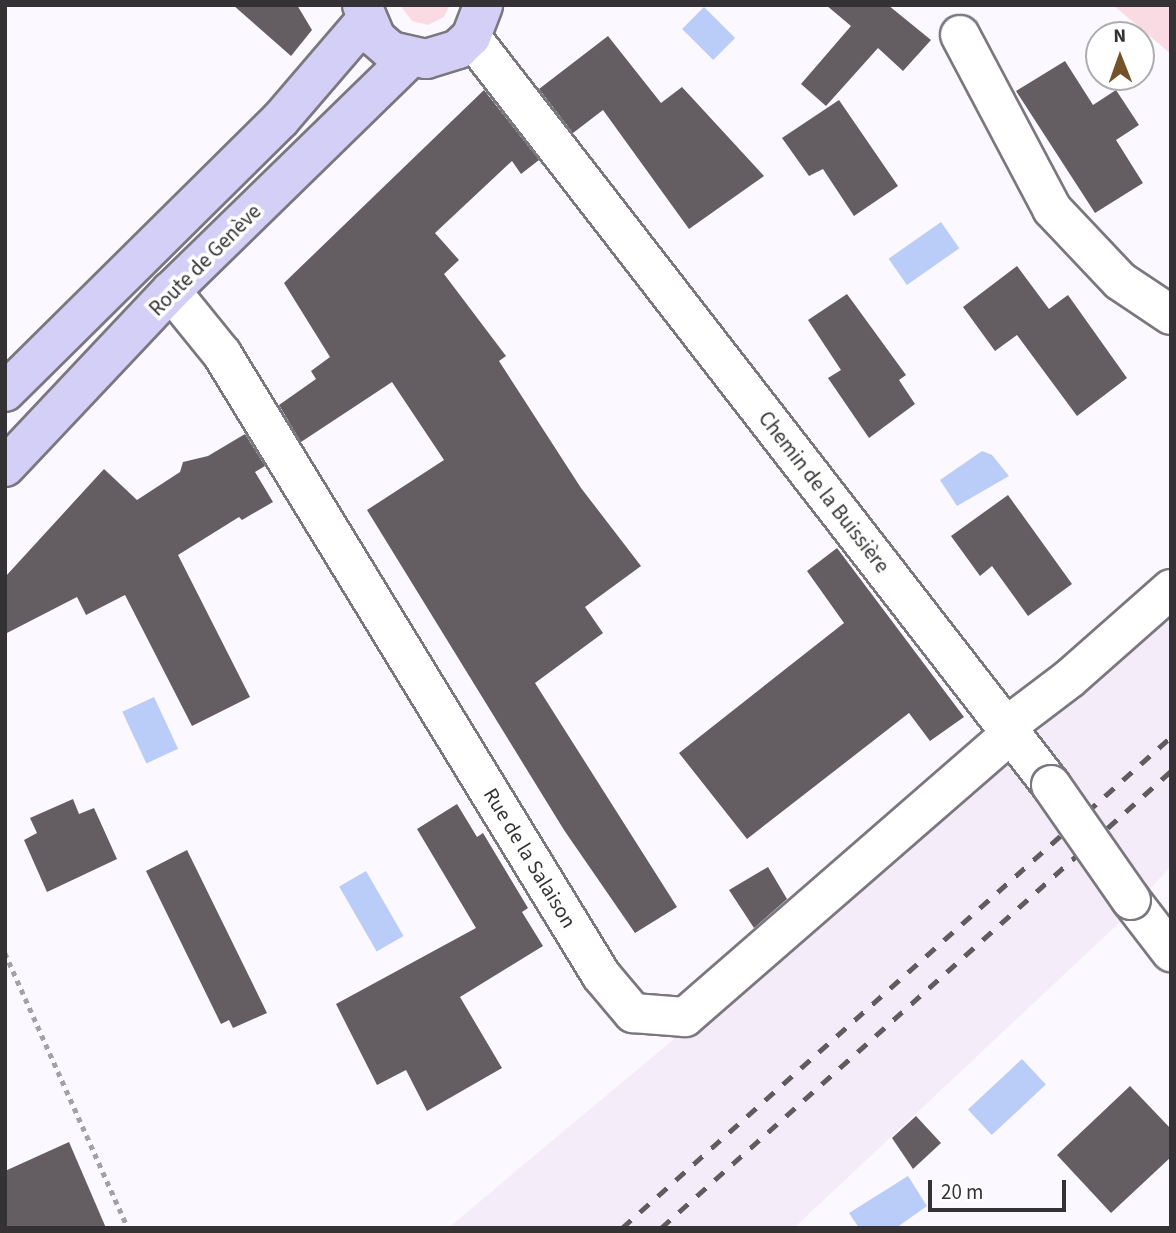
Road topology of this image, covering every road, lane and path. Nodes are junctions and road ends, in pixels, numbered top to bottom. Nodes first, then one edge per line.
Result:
1 (364, 13) edge
2 (477, 21) edge
3 (960, 34) dead end
4 (410, 58) junction
5 (172, 291) junction
6 (1171, 315) edge
7 (5, 393) edge
8 (5, 467) edge
9 (1171, 589) edge
10 (1009, 730) junction
11 (1171, 952) edge
12 (5, 953) edge
13 (128, 1228) edge

1 - 4 main road
1 - 7 main road
2 - 4 main road
2 - 10 street, Chemin de la Buissière
3 - 6 street
4 - 5 main road, Route de Genève
5 - 8 main road, Route de Genève
5 - 10 street, Rue de la Salaison
9 - 10 street, Rue de la Salaison
10 - 11 street, Chemin de la Buissière, bridge
12 - 13 path

